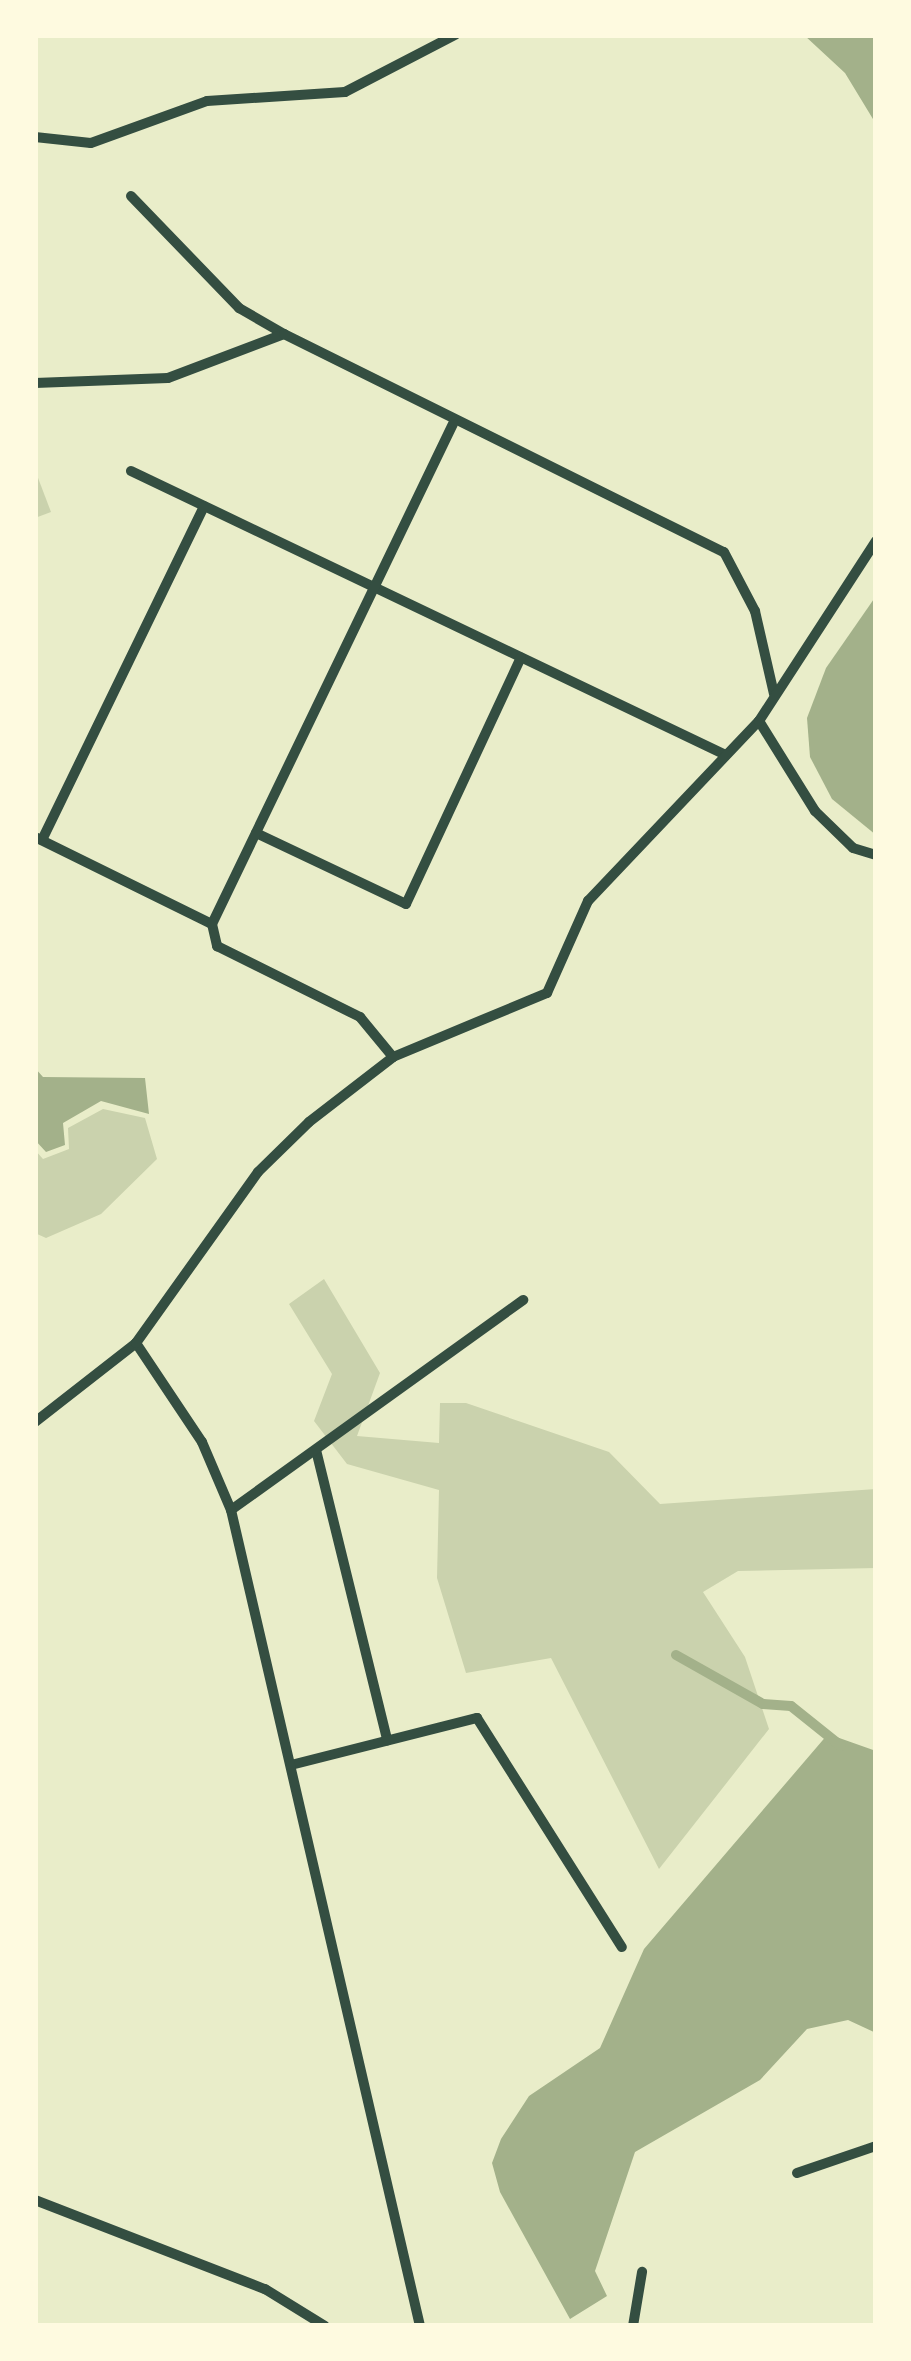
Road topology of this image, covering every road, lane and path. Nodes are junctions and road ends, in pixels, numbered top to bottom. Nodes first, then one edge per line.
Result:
1 (455, 35) edge
2 (35, 137) edge
3 (131, 196) dead end
4 (284, 334) junction
5 (35, 383) edge
6 (453, 424) junction
7 (132, 471) dead end
8 (204, 506) junction
9 (876, 540) edge
10 (375, 587) junction
11 (521, 657) junction
12 (774, 694) junction
13 (759, 722) junction
14 (726, 755) junction
15 (256, 833) junction
16 (38, 838) edge
17 (876, 855) edge
18 (212, 924) junction
19 (393, 1057) junction
20 (523, 1300) dead end
21 (136, 1343) junction
22 (35, 1422) edge
23 (316, 1450) junction
24 (232, 1510) junction
25 (387, 1740) junction
26 (290, 1765) junction
27 (622, 1947) dead end
28 (876, 2146) edge
29 (797, 2173) dead end
30 (35, 2200) edge
31 (642, 2272) dead end
32 (325, 2326) edge
33 (420, 2326) edge
34 (633, 2326) edge

1 - 2 street
3 - 4 street
4 - 5 street
4 - 6 street
6 - 10 street
6 - 12 street
7 - 8 street
8 - 10 street
8 - 16 street
9 - 12 street
10 - 11 street
10 - 15 street
11 - 14 street
11 - 15 street
12 - 13 street
13 - 14 street
13 - 17 street
14 - 19 street
15 - 18 street
16 - 18 street
18 - 19 street
19 - 21 street
20 - 23 street
21 - 22 street
21 - 24 street
23 - 24 street
23 - 25 street
24 - 26 street
25 - 26 street
25 - 27 street
26 - 33 street
28 - 29 street
30 - 32 street
31 - 34 street

